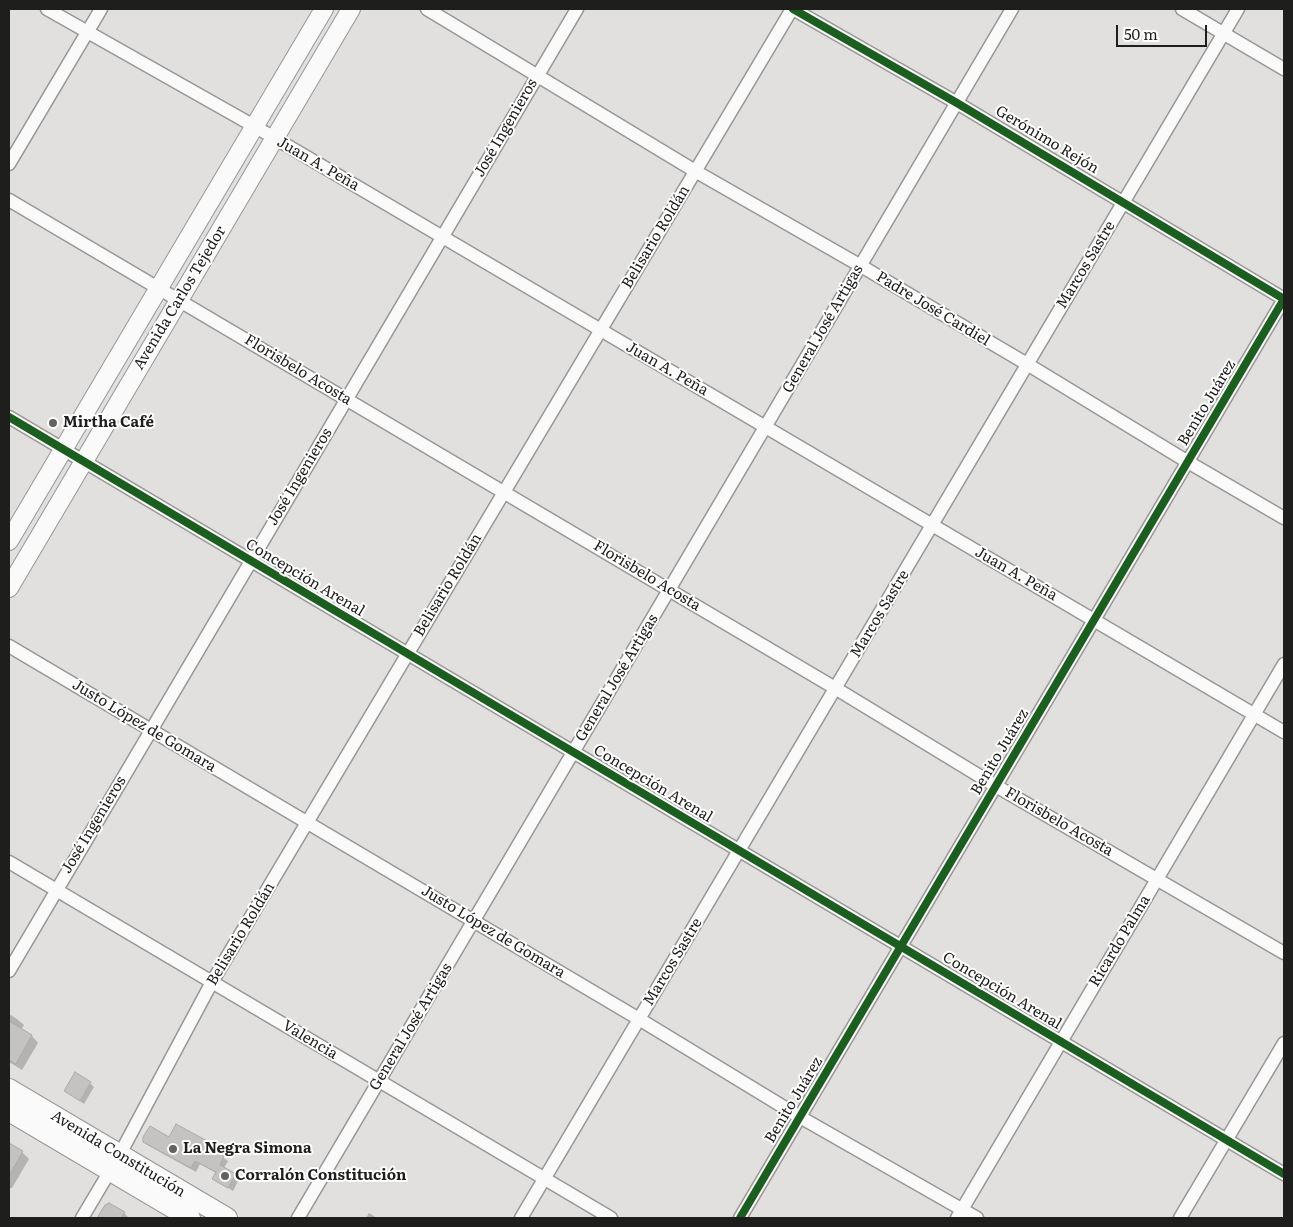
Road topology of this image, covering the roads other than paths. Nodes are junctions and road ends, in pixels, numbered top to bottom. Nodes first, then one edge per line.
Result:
1 (47, 9) edge
2 (101, 9) edge
3 (324, 9) edge
4 (351, 9) edge
5 (427, 9) edge
6 (577, 9) edge
7 (792, 9) edge
8 (1012, 9) edge
9 (1182, 9) edge
10 (1238, 9) edge
11 (87, 32) junction
12 (1224, 33) junction
13 (1284, 69) edge
14 (538, 75) junction
15 (957, 103) junction
16 (254, 126) junction
17 (274, 138) junction
18 (9, 164) edge
19 (695, 171) junction
20 (9, 200) edge
21 (1124, 202) junction
22 (443, 237) junction
23 (860, 266) junction
24 (159, 288) junction
25 (179, 300) junction
26 (1284, 300) edge
27 (601, 330) junction
28 (1027, 364) junction
29 (346, 399) junction
30 (9, 417) edge
31 (766, 427) junction
32 (62, 450) junction
33 (83, 462) junction
34 (1188, 462) junction
35 (504, 492) junction
36 (1284, 518) edge
37 (932, 525) junction
38 (9, 541) edge
39 (250, 562) junction
40 (9, 588) edge
41 (669, 590) junction
42 (1094, 620) junction
43 (9, 646) edge
44 (407, 654) junction
45 (1284, 664) edge
46 (836, 688) junction
47 (1254, 715) junction
48 (150, 730) junction
49 (1284, 732) edge
50 (573, 753) junction
51 (996, 786) junction
52 (307, 822) junction
53 (739, 851) junction
54 (9, 862) edge
55 (1157, 878) junction
56 (56, 890) junction
57 (474, 921) junction
58 (901, 947) junction
59 (1284, 953) edge
60 (9, 971) edge
61 (212, 982) junction
62 (639, 1019) junction
63 (1061, 1042) junction
64 (1284, 1043) edge
65 (379, 1081) junction
66 (9, 1089) edge
67 (9, 1111) edge
68 (800, 1117) junction
69 (1227, 1140) junction
70 (115, 1163) junction
71 (1284, 1174) edge
72 (545, 1179) junction
73 (959, 1214) edge
74 (82, 1218) edge
75 (190, 1218) edge
76 (227, 1218) edge
77 (298, 1218) edge
78 (521, 1218) edge
79 (611, 1218) edge
80 (740, 1218) edge
81 (976, 1218) edge
82 (1180, 1218) edge

1 - 11 street, Juan A. Peña
2 - 11 street
3 - 16 main road, Avenida Carlos Tejedor
4 - 17 main road, Avenida Carlos Tejedor
5 - 14 street, Padre José Cardiel
6 - 14 street, José Ingenieros
7 - 15 street, Gerónimo Rejón
7 - 19 street, Belisario Roldán
8 - 15 street, General José Artigas
9 - 12 street
10 - 12 street, Marcos Sastre
11 - 16 street, Juan A. Peña
11 - 18 street
12 - 13 street
12 - 21 street, Marcos Sastre
14 - 19 street, Padre José Cardiel
14 - 22 street, José Ingenieros
15 - 21 street, Gerónimo Rejón
15 - 23 street, General José Artigas
16 - 17 street, Juan A. Peña
16 - 24 main road, Avenida Carlos Tejedor
17 - 22 street, Juan A. Peña
17 - 25 main road, Avenida Carlos Tejedor
19 - 23 street, Padre José Cardiel
19 - 27 street, Belisario Roldán
20 - 24 street, Florisbelo Acosta
21 - 26 street, Gerónimo Rejón
21 - 28 street, Marcos Sastre
22 - 27 street, Juan A. Peña
22 - 29 street, José Ingenieros
23 - 28 street, Padre José Cardiel
23 - 31 street, General José Artigas
24 - 25 street, Florisbelo Acosta
24 - 32 main road, Avenida Carlos Tejedor
25 - 29 street, Florisbelo Acosta
25 - 33 main road, Avenida Carlos Tejedor
26 - 34 street, Benito Juárez
27 - 31 street, Juan A. Peña
27 - 35 street, Belisario Roldán
28 - 34 street, Padre José Cardiel
28 - 37 street, Marcos Sastre
29 - 35 street, Florisbelo Acosta
29 - 39 street, José Ingenieros
30 - 32 street, Concepción Arenal
31 - 37 street, Juan A. Peña
31 - 41 street, General José Artigas
32 - 33 street, Concepción Arenal
32 - 38 main road, Avenida Carlos Tejedor
33 - 39 street, Concepción Arenal
33 - 40 main road, Avenida Carlos Tejedor
34 - 36 street, Padre José Cardiel
34 - 42 street, Benito Juárez
35 - 41 street, Florisbelo Acosta
35 - 44 street, Belisario Roldán
37 - 42 street, Juan A. Peña
37 - 46 street, Marcos Sastre
39 - 44 street, Concepción Arenal
39 - 48 street, José Ingenieros
41 - 46 street, Florisbelo Acosta
41 - 50 street, General José Artigas
42 - 47 street, Juan A. Peña
42 - 51 street, Benito Juárez
43 - 48 street, Justo López de Gomara
44 - 50 street, Concepción Arenal
44 - 52 street, Belisario Roldán
45 - 47 street, Ricardo Palma
46 - 51 street, Florisbelo Acosta
46 - 53 street, Marcos Sastre
47 - 49 street, Juan A. Peña
47 - 55 street, Ricardo Palma
48 - 52 street, Justo López de Gomara
48 - 56 street, José Ingenieros
50 - 53 street, Concepción Arenal
50 - 57 street, General José Artigas
51 - 55 street, Florisbelo Acosta
51 - 58 street, Benito Juárez
52 - 57 street, Justo López de Gomara
52 - 61 street, Belisario Roldán
53 - 58 street, Concepción Arenal
53 - 62 street, Marcos Sastre
54 - 56 street, Valencia
55 - 59 street, Florisbelo Acosta
55 - 63 street, Ricardo Palma
56 - 60 street, José Ingenieros
56 - 61 street, Valencia
57 - 62 street, Justo López de Gomara
57 - 65 street, General José Artigas
58 - 63 street, Concepción Arenal
58 - 68 street, Benito Juárez
61 - 65 street, Valencia
61 - 70 street, Belisario Roldán
62 - 68 street, Justo López de Gomara
62 - 72 street, Marcos Sastre
63 - 69 street, Concepción Arenal
63 - 73 street, Ricardo Palma
64 - 69 street
65 - 72 street, Valencia
65 - 77 street, General José Artigas
66 - 70 main road, Avenida Constitución
67 - 70 main road, Avenida Constitución
68 - 73 street, Justo López de Gomara
68 - 80 street, Benito Juárez
69 - 71 street, Concepción Arenal
69 - 82 street
70 - 74 street, Belisario Roldán
70 - 75 main road, Avenida Constitución
70 - 76 main road, Avenida Constitución
72 - 78 street, Marcos Sastre
72 - 79 street, Valencia
73 - 81 street, Justo López de Gomara

